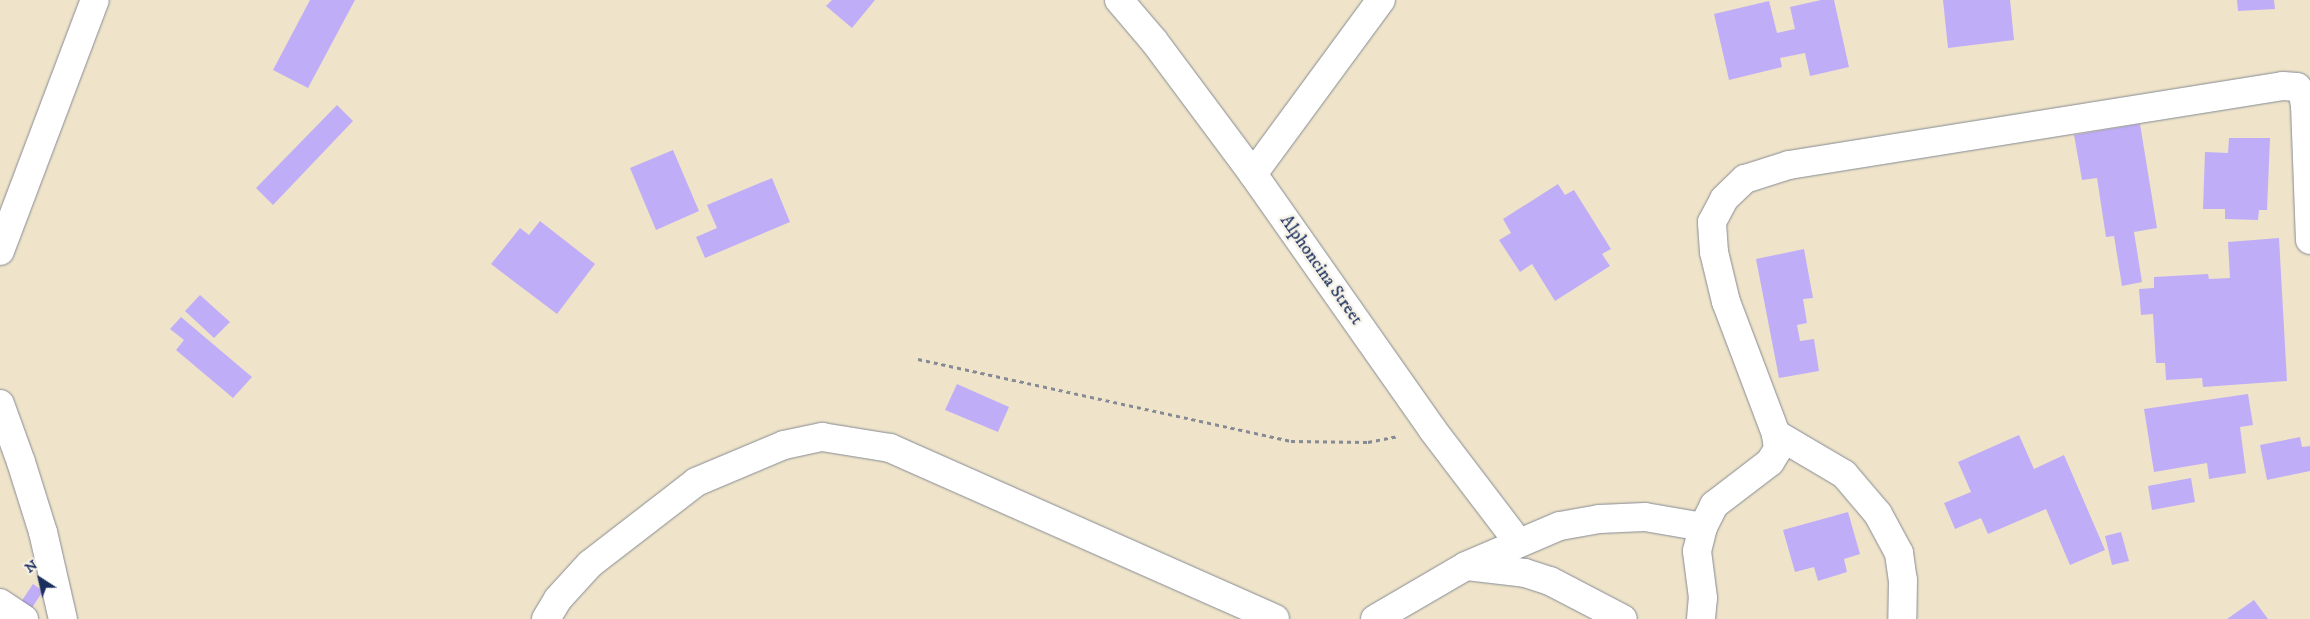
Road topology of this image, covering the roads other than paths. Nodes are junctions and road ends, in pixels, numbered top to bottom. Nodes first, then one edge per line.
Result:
1 (95, 0) edge
2 (1119, 0) edge
3 (1363, 0) edge
4 (1381, 0) edge
5 (1361, 27) junction
6 (1253, 174) junction
7 (2310, 240) edge
8 (0, 251) edge
9 (0, 404) edge
10 (1776, 434) junction
11 (1703, 527) junction
12 (1519, 543) junction
13 (1466, 566) junction
14 (0, 603) edge
15 (24, 619) edge
16 (63, 619) edge
17 (546, 619) edge
18 (1275, 619) edge
19 (1375, 619) edge
20 (1623, 619) edge
21 (1701, 619) edge
22 (1902, 619) edge

1 - 8 street
2 - 6 street, Alphoncina Street
3 - 5 street
4 - 5 street
5 - 6 street
6 - 12 street, Alphoncina Street
7 - 10 street
9 - 16 street
10 - 11 street
10 - 22 street
11 - 12 street
11 - 21 street
12 - 13 street
13 - 19 street
13 - 20 street
14 - 15 street
17 - 18 street

